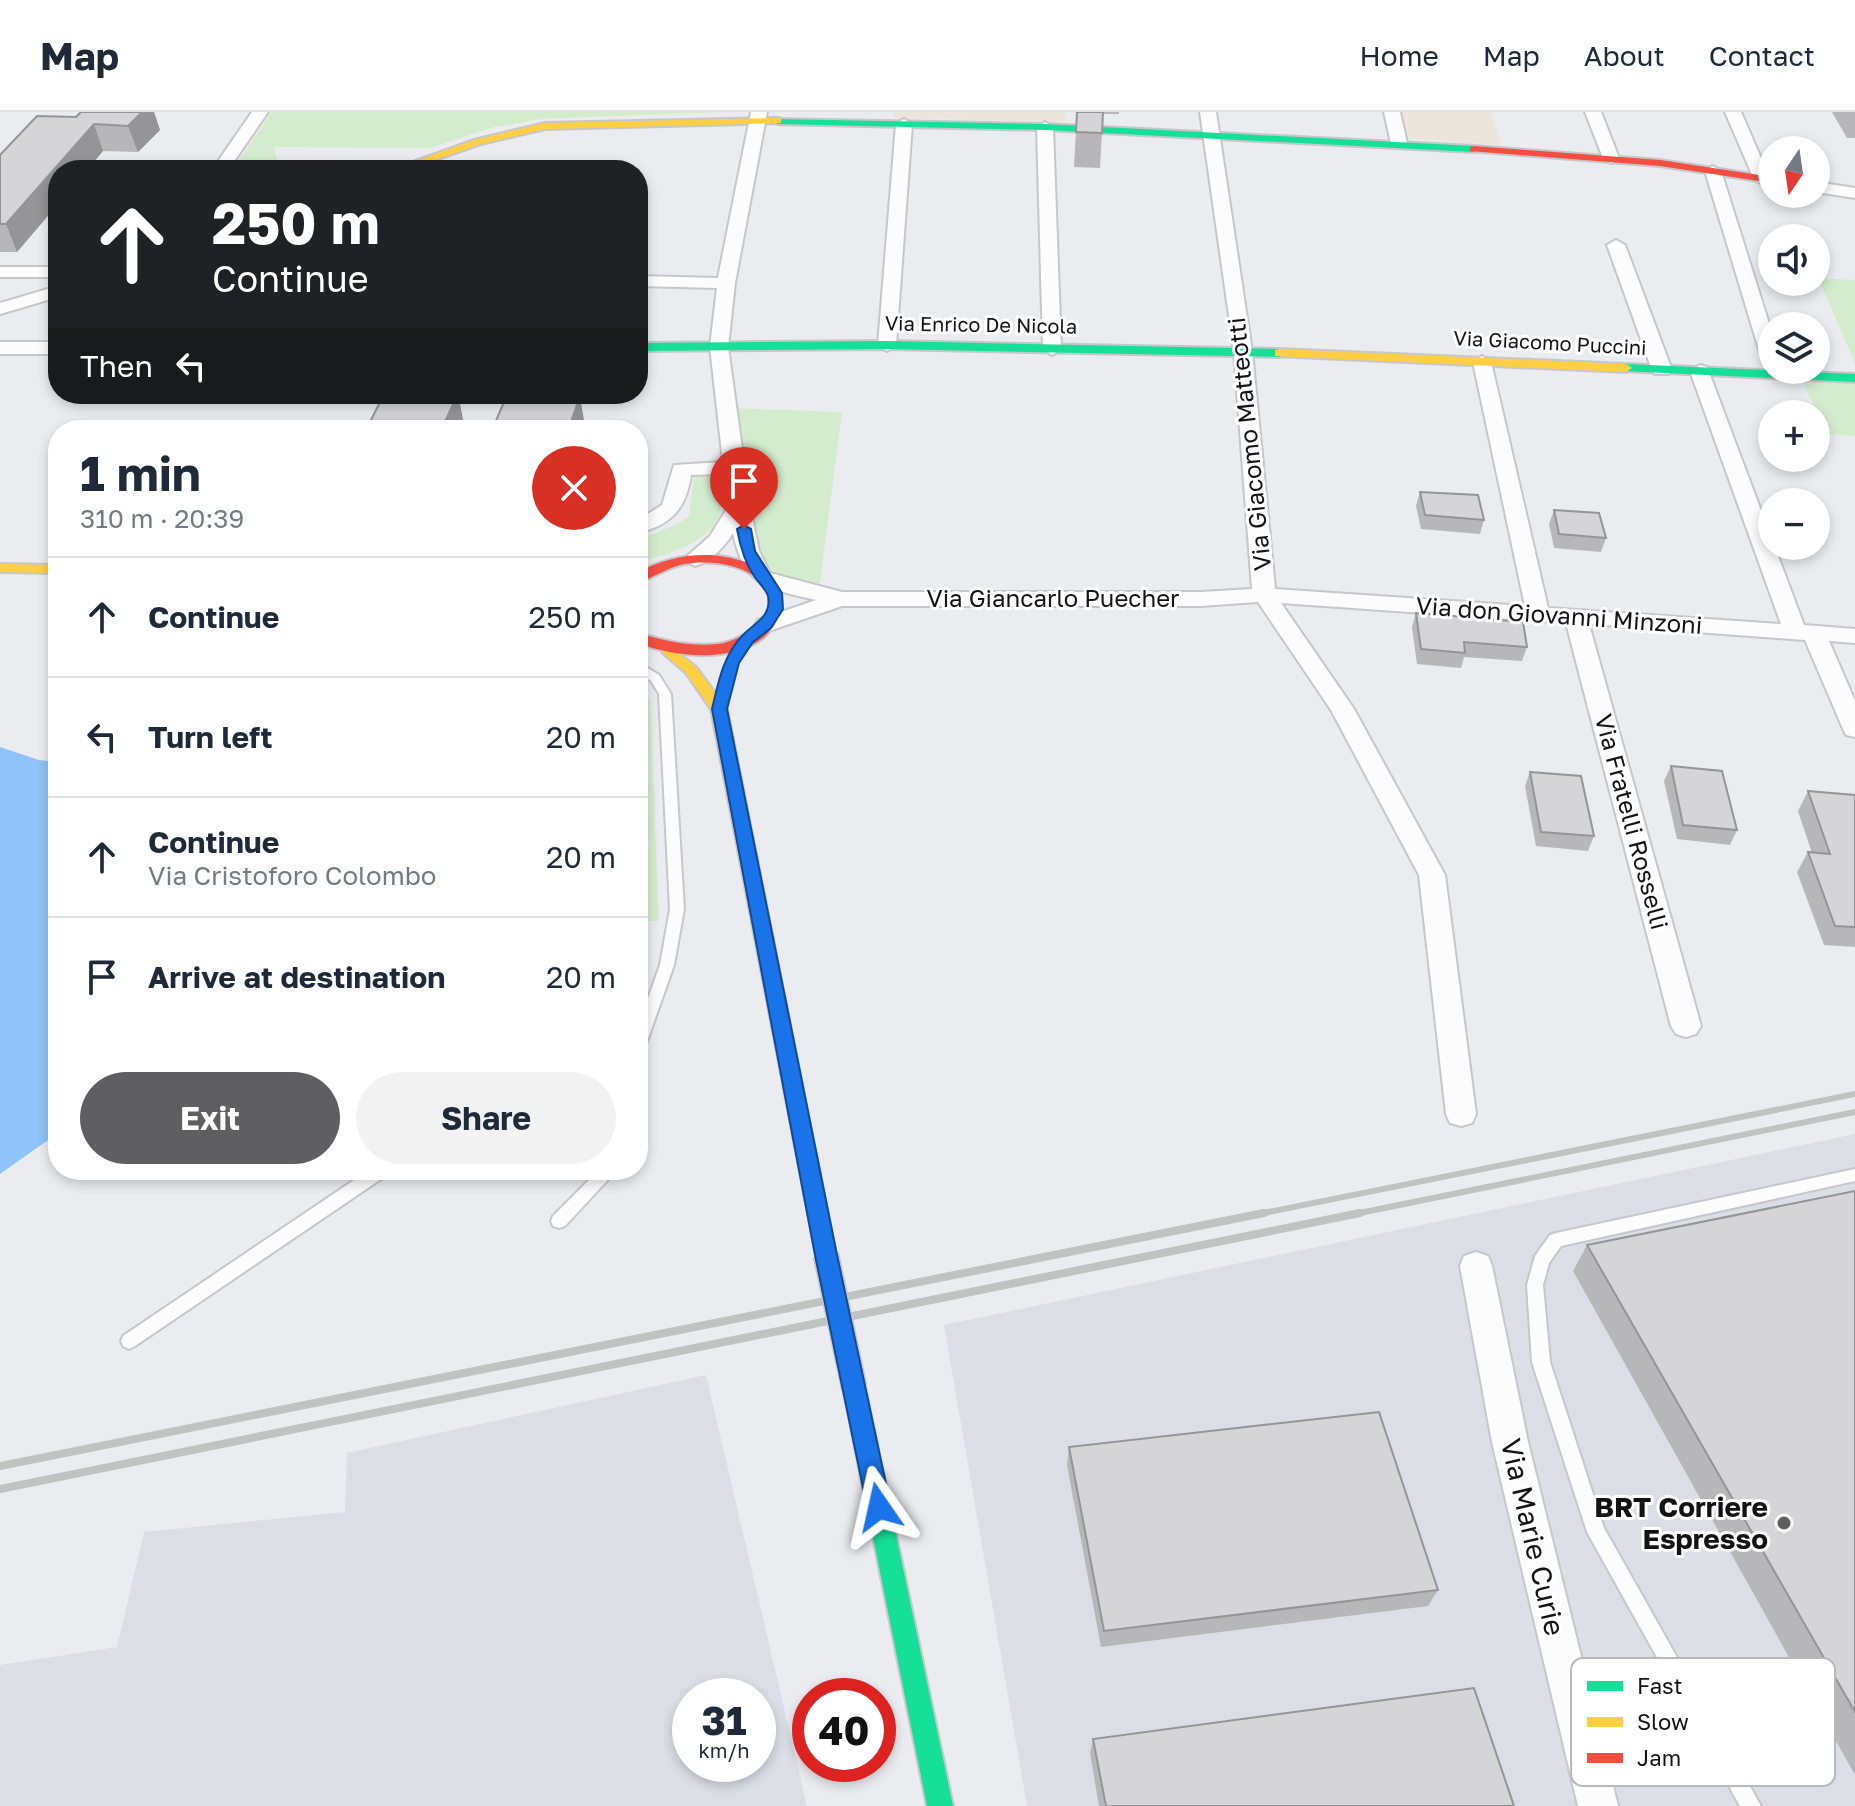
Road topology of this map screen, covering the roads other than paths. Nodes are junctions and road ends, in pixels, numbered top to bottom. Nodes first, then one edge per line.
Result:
1 (260, 112) edge
2 (1208, 112) edge
3 (1392, 112) edge
4 (1593, 112) edge
5 (1733, 112) edge
6 (758, 117) edge
7 (904, 124) junction
8 (1045, 127) junction
9 (1210, 133) junction
10 (1399, 143) junction
11 (1611, 158) junction
12 (227, 160) edge
13 (425, 160) edge
14 (1758, 162) edge
15 (1713, 171) junction
16 (1758, 178) edge
17 (1830, 189) edge
18 (1855, 193) edge
19 (1616, 245) dead end
20 (0, 272) edge
21 (48, 272) edge
22 (648, 281) edge
23 (726, 283) junction
24 (48, 294) edge
25 (0, 309) edge
26 (1758, 317) edge
27 (887, 345) junction
28 (648, 347) edge
29 (719, 347) junction
30 (0, 348) edge
31 (48, 348) edge
32 (1052, 349) junction
33 (1243, 351) junction
34 (1482, 362) junction
35 (1758, 369) edge
36 (1662, 370) junction
37 (1700, 371) junction
38 (1830, 375) edge
39 (1855, 378) edge
40 (735, 468) junction
41 (739, 507) junction
42 (648, 523) edge
43 (695, 559) junction
44 (0, 568) edge
45 (48, 569) edge
46 (648, 572) edge
47 (763, 576) junction
48 (1264, 595) junction
49 (842, 599) junction
50 (1538, 616) junction
51 (1576, 619) junction
52 (757, 632) junction
53 (1804, 632) junction
54 (1855, 636) edge
55 (648, 642) edge
56 (668, 650) junction
57 (648, 673) edge
58 (719, 709) junction
59 (1855, 729) edge
60 (656, 995) junction
61 (648, 1001) edge
62 (648, 1018) edge
63 (1686, 1026) dead end
64 (1461, 1114) dead end
65 (1855, 1175) edge
66 (366, 1180) edge
67 (599, 1180) edge
68 (559, 1221) dead end
69 (1476, 1266) dead end
70 (129, 1341) dead end
71 (1667, 1658) edge
72 (1571, 1694) edge
73 (1593, 1786) edge
74 (1740, 1786) edge
75 (940, 1806) edge
76 (1598, 1806) edge
77 (1751, 1806) edge

1 - 12 street
2 - 9 street, Via Giacomo Matteotti
3 - 10 street
4 - 11 street
5 - 14 street
6 - 7 street
6 - 13 street
6 - 23 street
7 - 8 street
7 - 27 street
8 - 9 street
8 - 32 street
9 - 10 street
9 - 33 street, Via Giacomo Matteotti
10 - 11 street
11 - 15 street
15 - 16 street
15 - 26 street
17 - 18 street
19 - 36 street
20 - 21 street
22 - 23 street
23 - 29 street
24 - 25 street
27 - 29 street, Via Enrico De Nicola
27 - 32 street, Via Enrico De Nicola
28 - 29 street, Via Enrico De Nicola
29 - 40 street
30 - 31 street
32 - 33 street, Via Enrico De Nicola
33 - 34 street, Via Giacomo Puccini
33 - 48 street, Via Giacomo Matteotti
34 - 36 street, Via Giacomo Puccini
34 - 50 street
35 - 37 street, Via Giacomo Puccini
36 - 37 street, Via Giacomo Puccini
37 - 53 street
38 - 39 street, Via Giacomo Puccini
40 - 41 street
40 - 42 street
41 - 43 street
41 - 47 street
43 - 46 street
43 - 47 street
44 - 45 street
47 - 49 street, Via Giancarlo Puecher
47 - 52 street
48 - 49 street, Via Giancarlo Puecher
48 - 50 street, Via don Giovanni Minzoni
48 - 64 street, Via Giacomo Matteotti
49 - 52 street, Via Giancarlo Puecher
50 - 51 street, Via don Giovanni Minzoni
51 - 53 street, Via don Giovanni Minzoni
51 - 63 street, Via Fratelli Rosselli
52 - 56 street
52 - 58 street
53 - 54 street, Via don Giovanni Minzoni
53 - 59 street
55 - 56 street
56 - 58 street
57 - 60 lane
58 - 75 street, bridge
60 - 61 lane
60 - 62 lane
65 - 71 lane
66 - 70 lane
67 - 68 lane
69 - 72 street, Via Marie Curie
73 - 76 street, Via Marie Curie
74 - 77 lane

